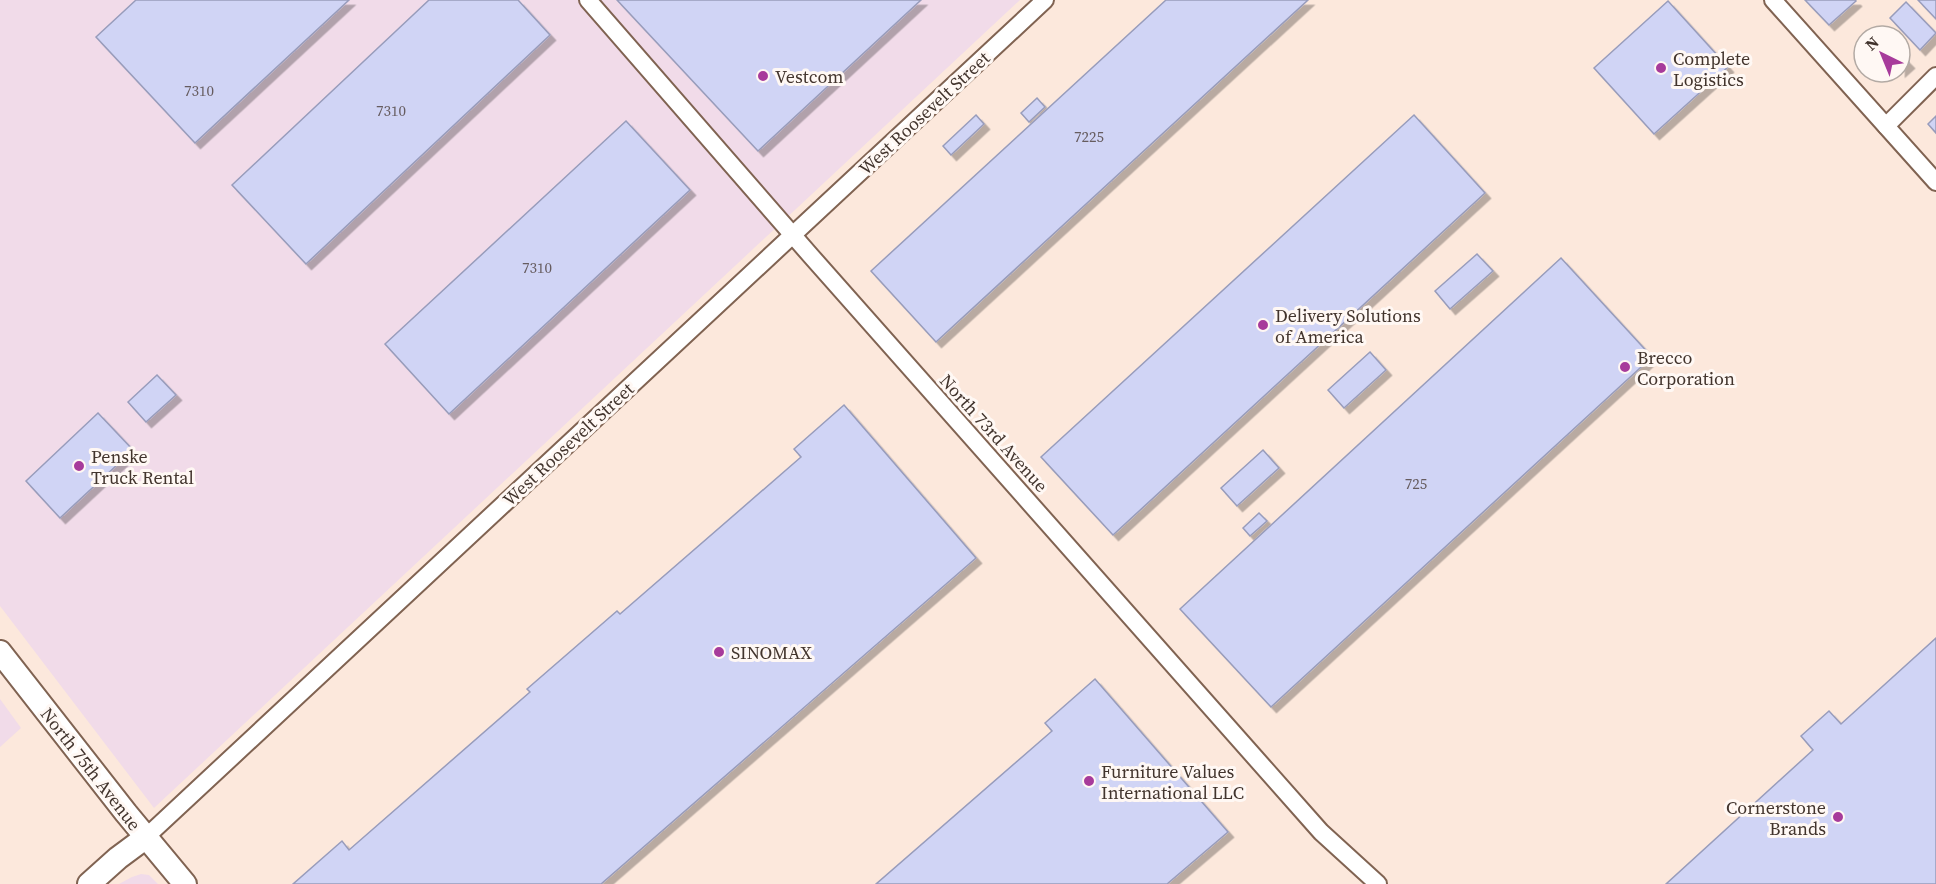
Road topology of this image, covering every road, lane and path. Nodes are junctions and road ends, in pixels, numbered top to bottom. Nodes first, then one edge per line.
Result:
1 (588, 0) edge
2 (1045, 0) edge
3 (1773, 0) edge
4 (1936, 76) edge
5 (1886, 126) junction
6 (1936, 182) edge
7 (793, 235) junction
8 (0, 652) edge
9 (145, 838) junction
10 (88, 884) edge
11 (185, 884) edge
12 (1378, 884) edge

1 - 7 street, North 73rd Avenue
2 - 7 street, West Roosevelt Street
3 - 5 street
4 - 5 street
5 - 6 street
7 - 9 street, West Roosevelt Street
7 - 12 street, North 73rd Avenue
8 - 9 main road, North 75th Avenue
9 - 10 main road, West Roosevelt Street
9 - 11 main road, North 75th Avenue

